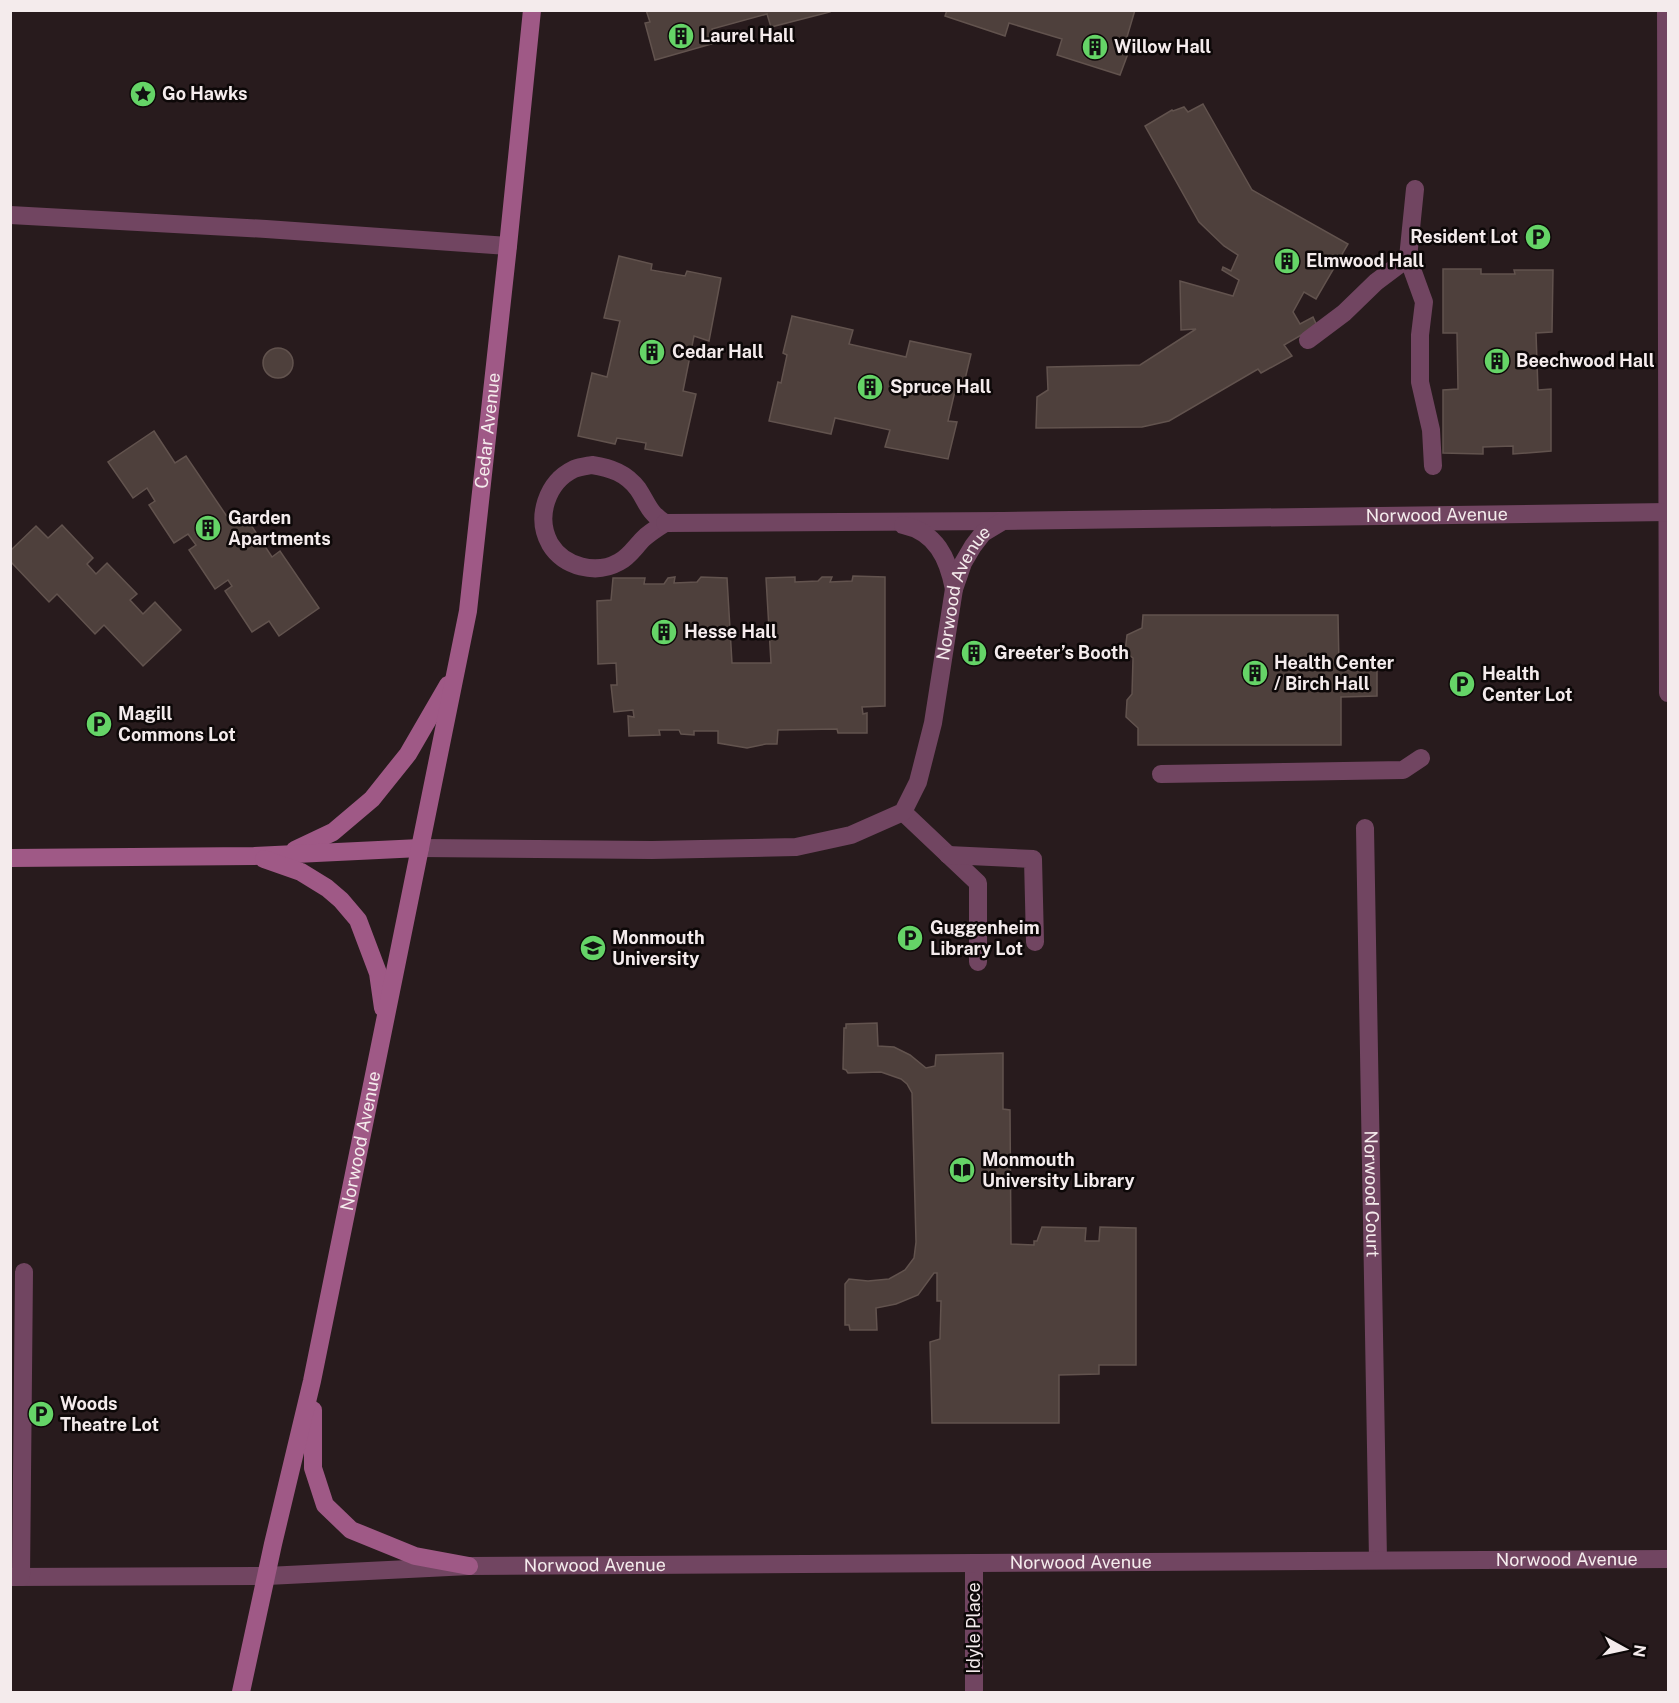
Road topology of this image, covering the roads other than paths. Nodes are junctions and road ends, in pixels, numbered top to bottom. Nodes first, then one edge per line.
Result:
1 (532, 10) edge
2 (1666, 10) edge
3 (1414, 189) dead end
4 (10, 215) edge
5 (508, 246) junction
6 (1408, 258) junction
7 (1308, 340) dead end
8 (1433, 466) dead end
9 (1668, 512) edge
10 (1003, 521) junction
11 (885, 522) junction
12 (665, 523) junction
13 (954, 589) junction
14 (456, 670) junction
15 (1668, 693) edge
16 (1421, 758) dead end
17 (1161, 774) dead end
18 (903, 812) junction
19 (1365, 828) dead end
20 (420, 848) junction
21 (285, 854) junction
22 (948, 855) junction
23 (254, 856) junction
24 (10, 858) edge
25 (1035, 942) dead end
26 (978, 962) dead end
27 (385, 1021) junction
28 (24, 1272) dead end
29 (17, 1326) edge
30 (312, 1381) junction
31 (1668, 1559) edge
32 (1378, 1560) junction
33 (974, 1563) junction
34 (469, 1566) junction
35 (267, 1576) junction
36 (16, 1577) edge
37 (241, 1692) edge
38 (974, 1692) edge

1 - 5 main road, Cedar Avenue
2 - 9 street
3 - 6 street
4 - 5 street
5 - 14 main road, Cedar Avenue
6 - 7 street
6 - 8 street
9 - 10 street, Norwood Avenue
9 - 15 street
10 - 11 street
10 - 13 street, Norwood Avenue
11 - 12 street
11 - 13 street
12 - 12 street
13 - 18 street, Norwood Avenue
14 - 20 main road, Cedar Avenue
14 - 21 main road
16 - 17 street
18 - 20 street
18 - 22 street
19 - 32 street, Norwood Court
20 - 21 main road
20 - 27 main road, Norwood Avenue
21 - 23 main road
22 - 25 street
22 - 26 street
23 - 24 main road
23 - 27 main road
27 - 30 main road, Norwood Avenue
28 - 29 street
29 - 36 street
30 - 34 main road
30 - 35 main road, Norwood Avenue
31 - 32 street, Norwood Avenue
32 - 33 street, Norwood Avenue
33 - 34 street, Norwood Avenue
33 - 38 street, Idyle Place
34 - 35 street, Norwood Avenue
35 - 36 street
35 - 37 main road

